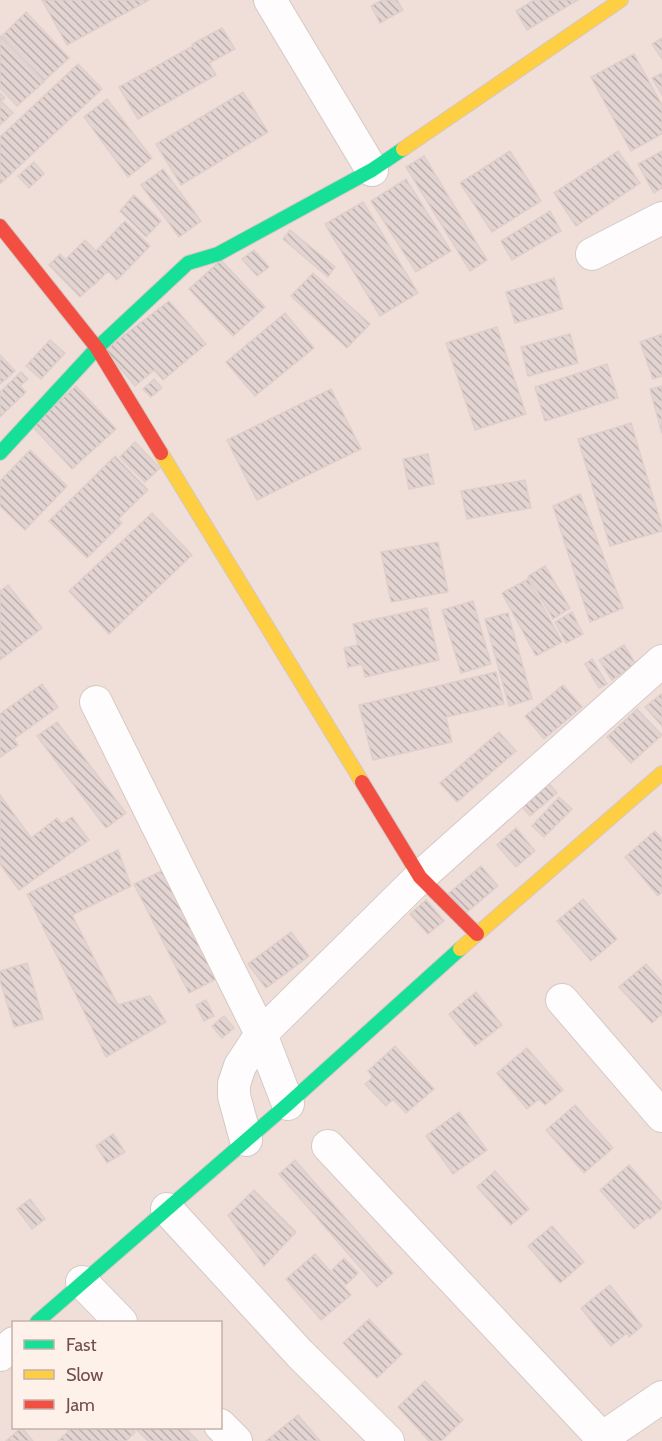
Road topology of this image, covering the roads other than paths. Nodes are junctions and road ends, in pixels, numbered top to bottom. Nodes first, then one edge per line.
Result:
1 (270, 0) edge
2 (621, 0) edge
3 (372, 170) junction
4 (662, 218) edge
5 (0, 226) edge
6 (592, 254) dead end
7 (97, 348) junction
8 (0, 453) edge
9 (662, 661) edge
10 (96, 702) dead end
11 (662, 772) edge
12 (420, 877) junction
13 (477, 934) junction
14 (562, 1000) dead end
15 (261, 1034) junction
16 (288, 1104) junction
17 (662, 1116) edge
18 (246, 1140) junction
19 (328, 1146) dead end
20 (167, 1209) junction
21 (82, 1282) junction
22 (39, 1321) edge
23 (119, 1321) edge
24 (12, 1345) edge
25 (0, 1355) edge
26 (662, 1397) edge
27 (222, 1427) edge
28 (600, 1439) edge
29 (236, 1441) edge
30 (388, 1441) edge

1 - 3 street
2 - 3 street
3 - 7 street
4 - 6 street
5 - 7 street
7 - 8 street
7 - 12 street
9 - 12 street
10 - 15 street
11 - 13 street
12 - 13 street
12 - 15 street
13 - 16 street
14 - 17 street
15 - 16 street
15 - 18 street
16 - 18 street
18 - 20 street
19 - 28 street
20 - 21 street
20 - 30 street
21 - 22 street
21 - 23 street
24 - 25 street
26 - 28 street
27 - 29 street

